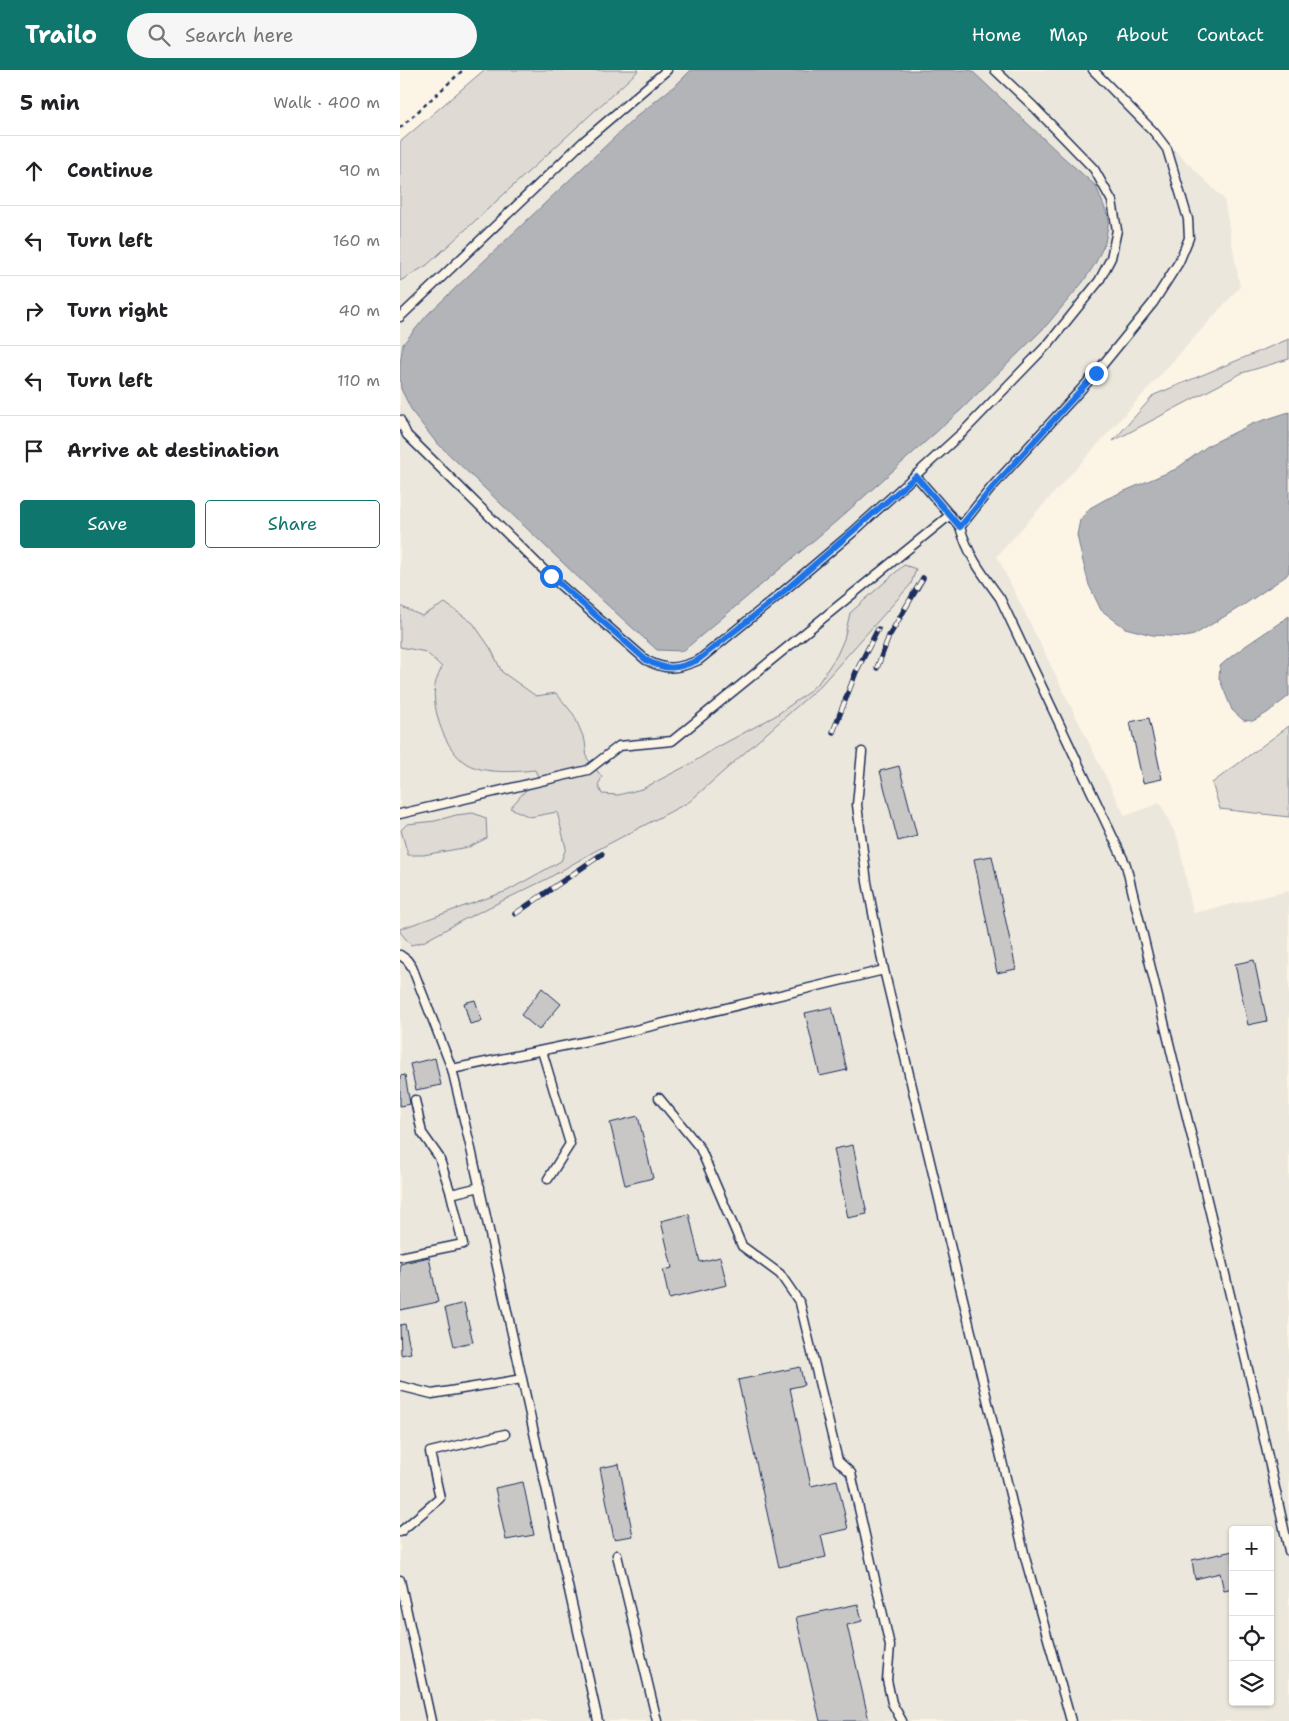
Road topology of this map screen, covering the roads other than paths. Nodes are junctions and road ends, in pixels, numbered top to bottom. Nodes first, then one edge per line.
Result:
1 (667, 70) edge
2 (995, 70) edge
3 (1093, 70) edge
4 (400, 317) edge
5 (400, 420) edge
6 (916, 476) junction
7 (950, 515) junction
8 (960, 527) junction
9 (862, 752) dead end
10 (400, 814) edge
11 (400, 955) edge
12 (884, 970) junction
13 (542, 1051) junction
14 (452, 1069) junction
15 (658, 1098) dead end
16 (415, 1100) dead end
17 (548, 1179) dead end
18 (480, 1188) junction
19 (451, 1194) junction
20 (400, 1257) edge
21 (522, 1379) junction
22 (400, 1386) edge
23 (505, 1434) dead end
24 (400, 1532) edge
25 (1289, 1551) edge
26 (617, 1555) dead end
27 (400, 1580) edge
28 (431, 1721) edge
29 (598, 1721) edge
30 (657, 1721) edge
31 (902, 1721) edge
32 (1070, 1721) edge

1 - 4 lane
2 - 6 lane
3 - 8 lane
5 - 6 lane
6 - 7 lane
7 - 8 lane
7 - 10 lane
8 - 25 lane
9 - 12 lane
11 - 14 lane
12 - 13 lane
12 - 32 lane
13 - 14 lane
13 - 17 lane
14 - 18 lane
15 - 31 lane
16 - 19 lane
18 - 19 lane
18 - 21 lane
19 - 20 lane
21 - 22 lane
21 - 29 lane
23 - 24 lane
26 - 30 lane
27 - 28 lane

